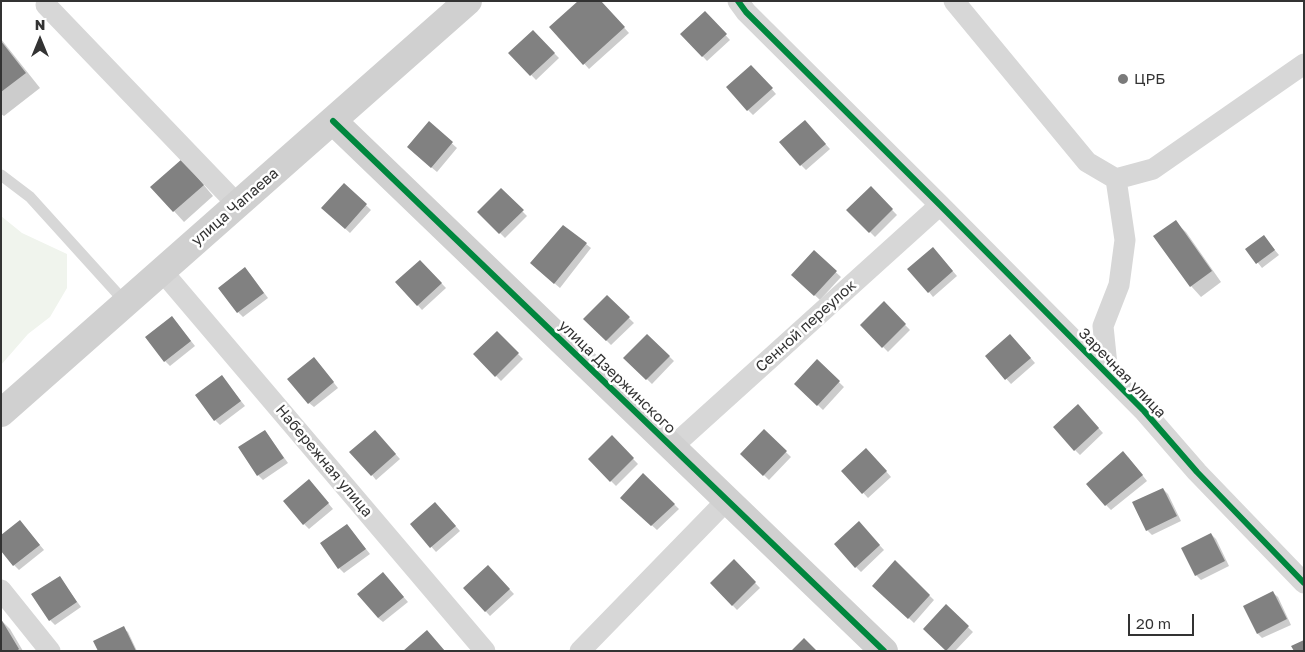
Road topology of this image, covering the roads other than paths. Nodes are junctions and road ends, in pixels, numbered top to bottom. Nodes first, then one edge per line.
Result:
1 (468, 1) edge
2 (738, 1) edge
3 (954, 1) edge
4 (46, 3) edge
5 (1304, 64) edge
6 (333, 121) junction
7 (1, 175) edge
8 (1116, 179) junction
9 (238, 205) junction
10 (940, 205) junction
11 (162, 271) junction
12 (126, 303) junction
13 (1108, 376) junction
14 (1, 413) edge
15 (672, 447) junction
16 (727, 500) junction
17 (1304, 583) edge
18 (1, 590) edge
19 (50, 651) edge
20 (486, 651) edge
21 (580, 651) edge
22 (884, 651) edge

1 - 6 street, улица Чапаева
2 - 10 street, Заречная улица
3 - 8 street
4 - 9 street
5 - 8 street
6 - 9 street, улица Чапаева
6 - 15 street, улица Дзержинского
7 - 12 lane
8 - 13 street
9 - 11 street, улица Чапаева
10 - 13 street, Заречная улица
10 - 15 street, Сенной переулок
11 - 12 street, улица Чапаева
11 - 20 street, Набережная улица
12 - 14 street, улица Чапаева
13 - 17 street, Заречная улица
15 - 16 street, улица Дзержинского
16 - 21 street
16 - 22 street, улица Дзержинского
18 - 19 street

